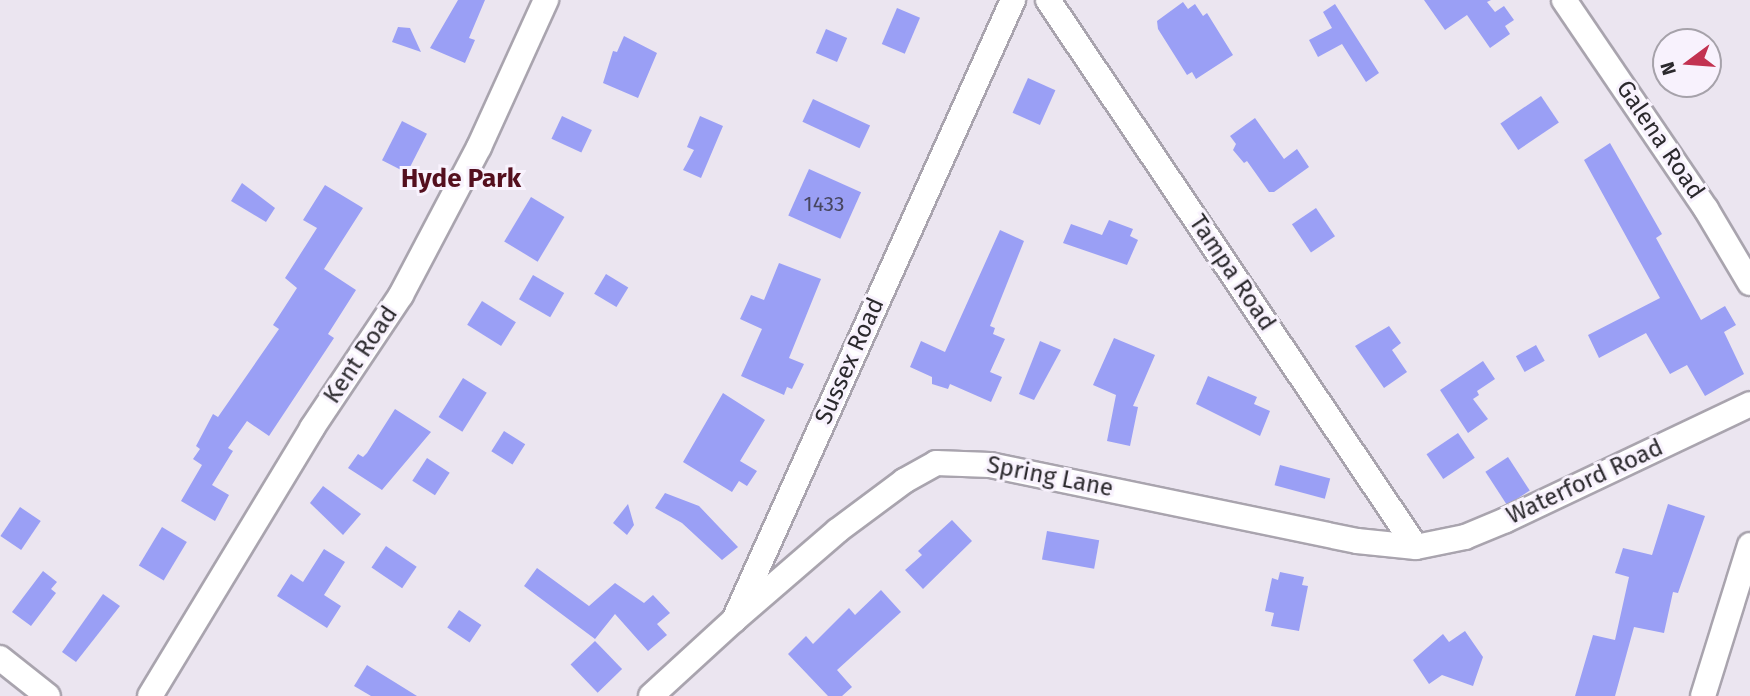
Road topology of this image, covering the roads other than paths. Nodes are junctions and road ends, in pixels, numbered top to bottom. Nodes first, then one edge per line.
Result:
1 (546, 0) edge
2 (1013, 0) edge
3 (1048, 0) edge
4 (1564, 0) edge
5 (1750, 283) edge
6 (1750, 404) edge
7 (1750, 545) edge
8 (1416, 547) junction
9 (734, 620) junction
10 (0, 658) edge
11 (48, 696) edge
12 (150, 696) edge
13 (651, 696) edge
14 (1703, 696) edge

1 - 12 street, Kent Road
2 - 9 street, Sussex Road
3 - 8 street, Tampa Road
4 - 5 street, Galena Road
6 - 8 street, Waterford Road
7 - 14 street
8 - 9 street, Spring Lane
9 - 13 street, Sussex Road
10 - 11 street

